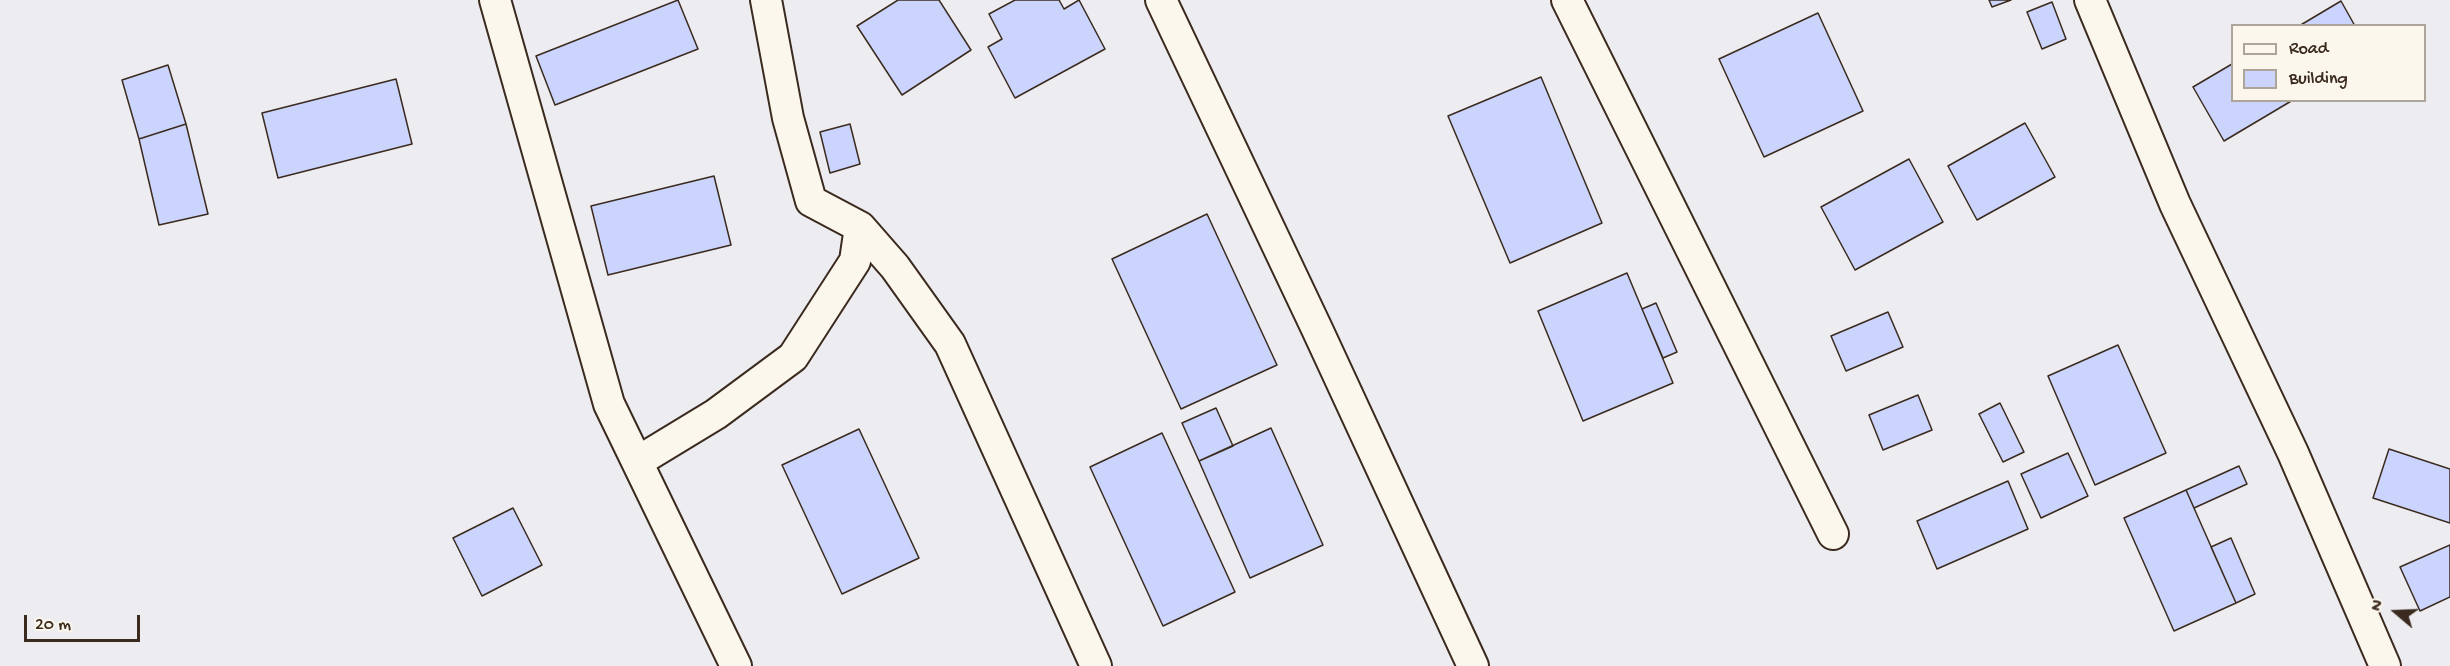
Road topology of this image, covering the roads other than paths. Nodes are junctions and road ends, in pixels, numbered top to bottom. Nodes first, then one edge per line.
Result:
1 (495, 0) edge
2 (766, 0) edge
3 (1161, 0) edge
4 (1567, 0) edge
5 (2090, 0) edge
6 (860, 227) junction
7 (637, 462) junction
8 (1833, 534) dead end
9 (736, 666) edge
10 (1096, 666) edge
11 (1473, 666) edge
12 (2385, 666) edge

1 - 7 street
2 - 6 street
3 - 11 street
4 - 8 street
5 - 12 street
6 - 7 street
6 - 10 street
7 - 9 street

